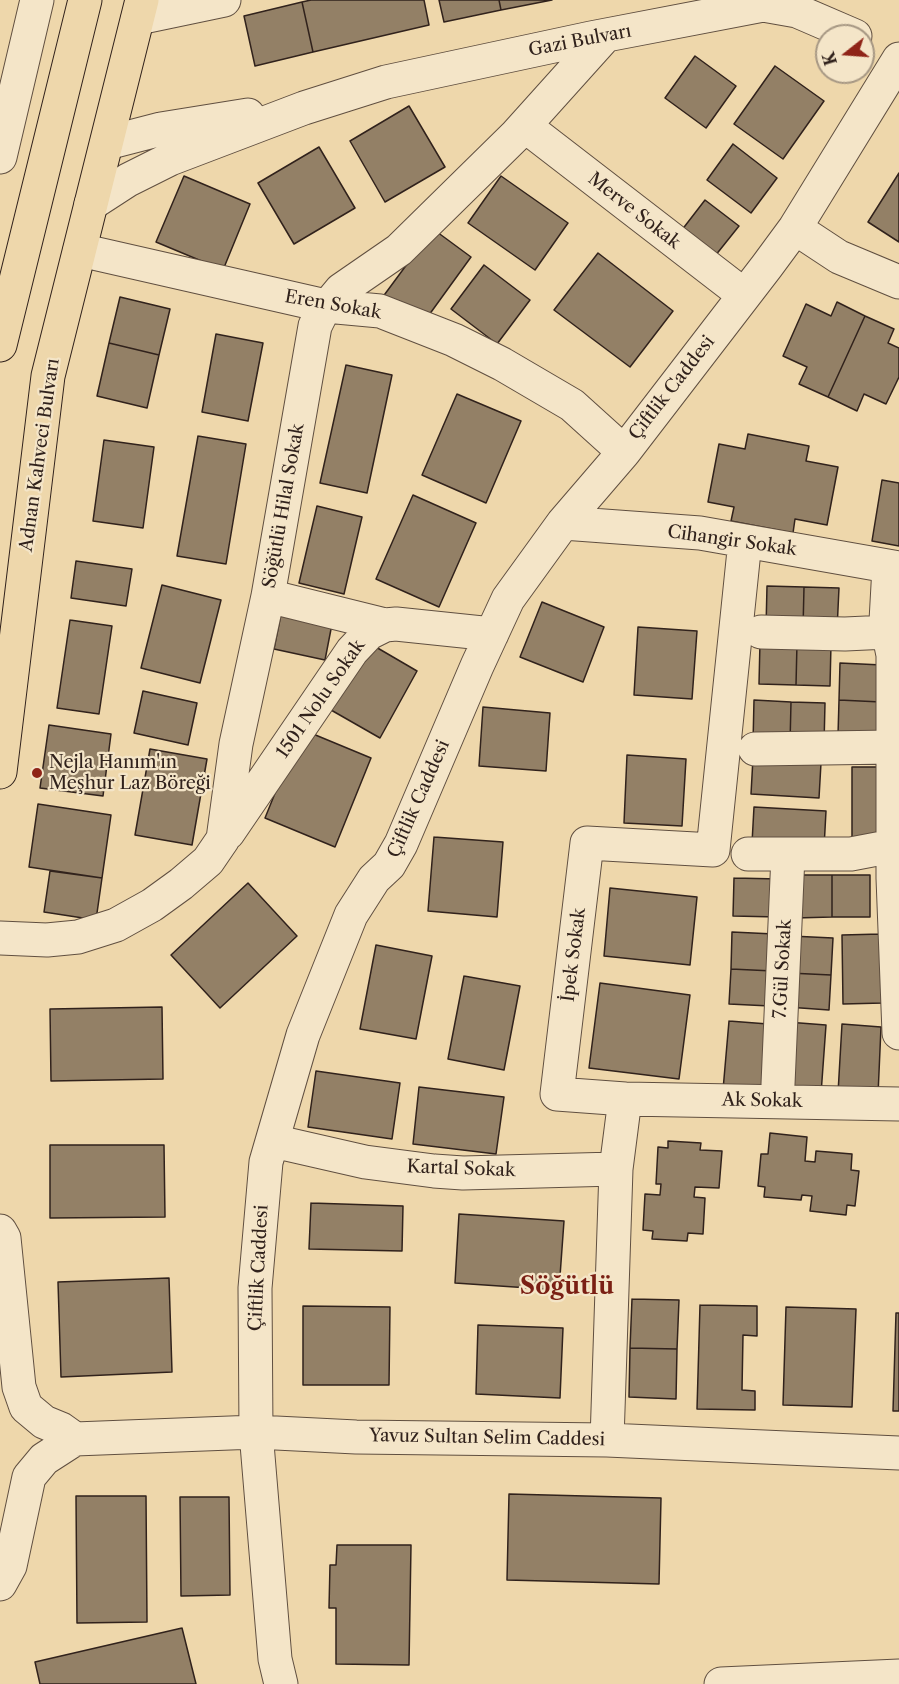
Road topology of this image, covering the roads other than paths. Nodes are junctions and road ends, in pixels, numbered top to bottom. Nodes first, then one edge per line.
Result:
1 (37, 0) edge
2 (85, 0) edge
3 (224, 0) edge
4 (140, 9) edge
5 (827, 24) edge
6 (605, 36) junction
7 (875, 46) edge
8 (899, 59) edge
9 (304, 108) junction
10 (525, 126) junction
11 (107, 143) junction
12 (0, 157) edge
13 (91, 204) junction
14 (795, 228) junction
15 (80, 250) junction
16 (899, 282) edge
17 (744, 295) junction
18 (326, 306) junction
19 (0, 345) edge
20 (624, 452) junction
21 (563, 523) junction
22 (745, 541) junction
23 (894, 568) edge
24 (268, 596) junction
25 (385, 625) junction
26 (761, 632) dead end
27 (888, 632) junction
28 (492, 634) junction
29 (893, 747) junction
30 (755, 749) dead end
31 (0, 772) edge
32 (223, 839) junction
33 (896, 844) edge
34 (748, 854) dead end
35 (788, 855) junction
36 (0, 938) edge
37 (899, 1034) edge
38 (778, 1084) dead end
39 (625, 1099) junction
40 (899, 1104) edge
41 (273, 1141) junction
42 (616, 1169) junction
43 (0, 1231) edge
44 (256, 1432) junction
45 (75, 1439) junction
46 (607, 1440) junction
47 (899, 1453) edge
48 (0, 1584) edge
49 (899, 1676) edge
50 (281, 1684) edge
51 (721, 1684) edge

1 - 12 street
2 - 19 highway
3 - 4 street
4 - 11 highway, Adnan Kahveci Bulvarı
5 - 6 street, Gazi Bulvarı
6 - 9 street, Gazi Bulvarı
6 - 10 street, Söğütlü Hilal Sokak
7 - 8 street
8 - 14 street, Çiftlik Caddesi
9 - 11 street, Gazi Bulvarı
9 - 13 street, Gazi Bulvarı
10 - 17 street, Merve Sokak
10 - 18 street, Söğütlü Hilal Sokak
11 - 13 highway, Adnan Kahveci Bulvarı
13 - 15 highway, Adnan Kahveci Bulvarı
14 - 16 street
14 - 17 street, Çiftlik Caddesi
15 - 18 street, Eren Sokak
15 - 31 highway, Adnan Kahveci Bulvarı
17 - 20 street, Çiftlik Caddesi
18 - 20 street, Eren Sokak
18 - 24 street, Söğütlü Hilal Sokak
20 - 21 street, Çiftlik Caddesi
21 - 22 street, Cihangir Sokak
21 - 28 street, Çiftlik Caddesi
22 - 23 street, Cihangir Sokak
22 - 39 street, İpek Sokak
23 - 27 street
24 - 25 street
24 - 32 street, Söğütlü Hilal Sokak
25 - 28 street
25 - 32 street, 1501 Nolu Sokak
26 - 27 street
27 - 29 street
28 - 41 street, Çiftlik Caddesi
29 - 30 street
29 - 33 street
32 - 36 street, Söğütlü Hilal Sokak
33 - 35 street
33 - 37 street
34 - 35 street
35 - 38 street, 7.Gül Sokak
39 - 40 street, Ak Sokak
39 - 42 street
41 - 42 street, Kartal Sokak
41 - 44 street, Çiftlik Caddesi
42 - 46 street
43 - 45 street
44 - 45 street, Yavuz Sultan Selim Caddesi
44 - 46 street, Yavuz Sultan Selim Caddesi
44 - 50 street, Çiftlik Caddesi
45 - 48 street
46 - 47 street, Yavuz Sultan Selim Caddesi
49 - 51 street

